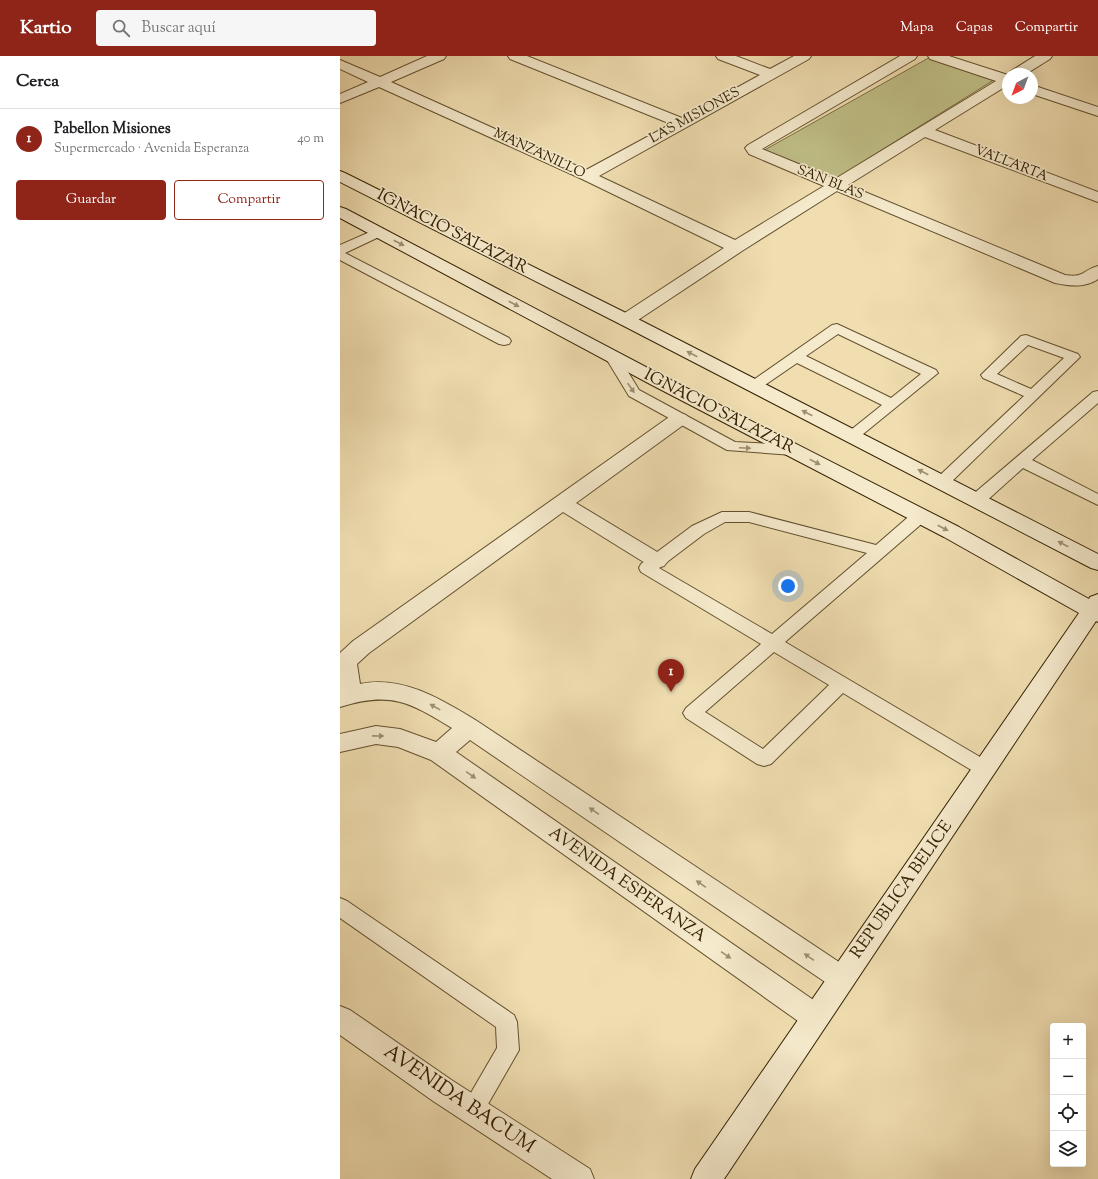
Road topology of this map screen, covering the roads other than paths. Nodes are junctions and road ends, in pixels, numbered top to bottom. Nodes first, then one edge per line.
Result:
1 (439, 56) edge
2 (515, 56) edge
3 (723, 56) edge
4 (804, 56) edge
5 (910, 56) edge
6 (935, 56) edge
7 (1045, 56) edge
8 (340, 64) edge
9 (1026, 68) edge
10 (771, 74) junction
11 (1002, 76) edge
12 (380, 82) junction
13 (1002, 83) edge
14 (1038, 91) edge
15 (340, 99) edge
16 (1098, 112) edge
17 (682, 123) junction
18 (923, 131) junction
19 (340, 176) edge
20 (587, 176) junction
21 (836, 186) junction
22 (1098, 197) edge
23 (340, 212) edge
24 (379, 232) junction
25 (736, 247) junction
26 (340, 250) edge
27 (340, 255) edge
28 (1098, 271) edge
29 (626, 320) junction
30 (504, 340) dead end
31 (611, 355) junction
32 (796, 356) junction
33 (754, 386) junction
34 (1034, 395) junction
35 (1098, 395) edge
36 (892, 404) junction
37 (679, 419) junction
38 (852, 436) junction
39 (793, 450) junction
40 (1022, 461) junction
41 (942, 482) junction
42 (977, 500) junction
43 (1098, 500) edge
44 (562, 503) junction
45 (920, 516) junction
46 (879, 551) junction
47 (657, 561) junction
48 (1098, 563) edge
49 (1096, 609) edge
50 (774, 643) junction
51 (842, 683) junction
52 (345, 696) edge
53 (469, 726) junction
54 (340, 743) edge
55 (439, 753) junction
56 (985, 769) junction
57 (340, 907) edge
58 (841, 978) junction
59 (815, 1017) junction
60 (340, 1019) edge
61 (472, 1110) junction
62 (579, 1179) edge
63 (706, 1179) edge

1 - 12 street
2 - 17 street
3 - 10 street
4 - 10 street, LAS MISIONES
5 - 21 street, SAN BLAS
6 - 11 street
7 - 9 street
8 - 12 street, MANZANILLO
10 - 17 street, LAS MISIONES
12 - 15 street
12 - 20 street, MANZANILLO
13 - 18 street
14 - 16 street
17 - 20 street, LAS MISIONES
18 - 21 street
18 - 22 street, VALLARTA
19 - 29 street, IGNACIO SALAZAR
20 - 25 street, MANZANILLO
21 - 25 street
21 - 28 street, SAN BLAS
23 - 24 street, IGNACIO SALAZAR
24 - 26 lane
24 -> 31 street, IGNACIO SALAZAR
25 - 29 street
27 - 30 lane
33 -> 29 street, IGNACIO SALAZAR
31 -> 37 lane
31 - 39 street, IGNACIO SALAZAR
32 - 33 lane
32 - 36 lane
32 - 36 lane
38 -> 33 street, IGNACIO SALAZAR
34 - 34 lane
34 - 41 lane
35 - 40 lane
36 - 38 lane
37 -> 39 lane
37 - 44 street
41 -> 38 street, IGNACIO SALAZAR
39 -> 45 street, IGNACIO SALAZAR
40 - 42 lane
40 - 43 lane
41 - 42 street, IGNACIO SALAZAR
48 -> 42 street, IGNACIO SALAZAR
44 - 47 street
44 - 52 street
45 - 46 lane
45 -> 49 street, IGNACIO SALAZAR
46 - 47 lane
46 - 50 lane
47 - 50 lane
49 - 56 street, REPUBLICA BELICE
50 - 51 lane
50 - 51 lane
51 - 56 lane
53 -> 52 street
53 - 55 street
58 -> 53 street
54 -> 55 street, AVENIDA ESPERANZA
55 -> 59 street, AVENIDA ESPERANZA
56 - 58 street, REPUBLICA BELICE
57 - 61 lane
58 - 59 street, REPUBLICA BELICE
59 - 63 street, REPUBLICA BELICE
60 - 61 street, AVENIDA BACUM
61 - 62 street, AVENIDA BACUM

